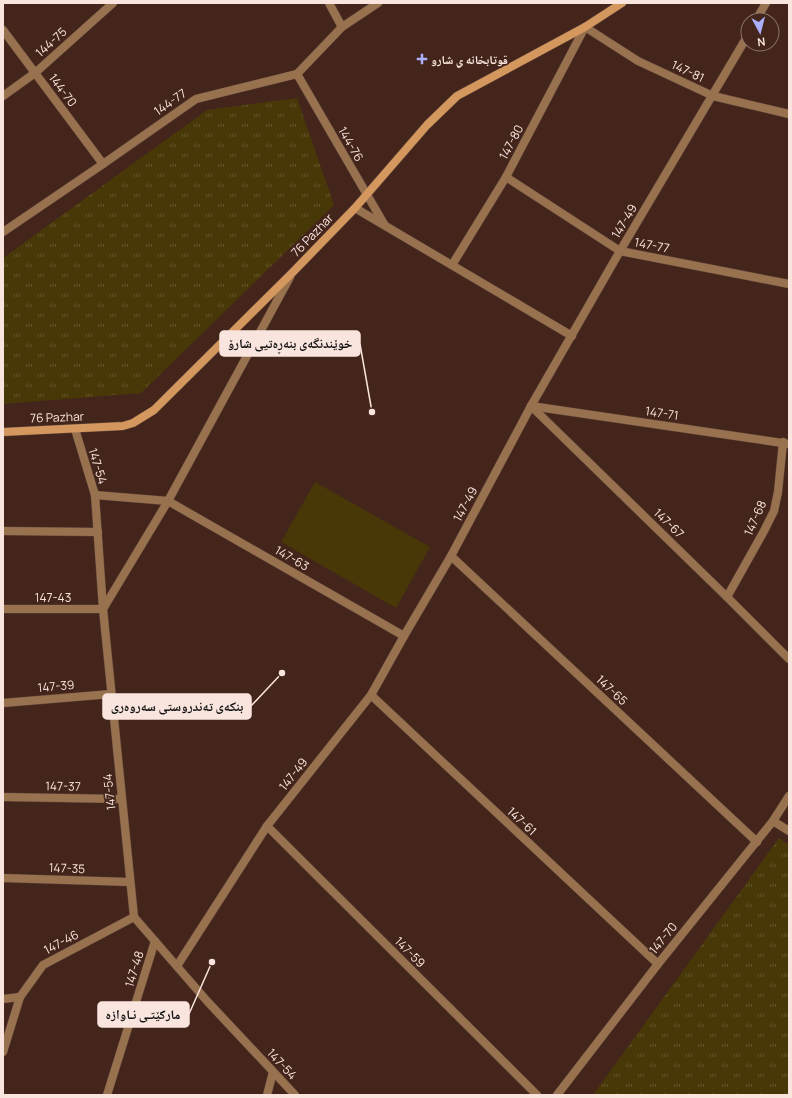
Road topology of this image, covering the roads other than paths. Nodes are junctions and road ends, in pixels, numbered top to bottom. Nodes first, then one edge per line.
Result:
1 (113, 3) edge
2 (329, 3) edge
3 (378, 3) edge
4 (766, 3) edge
5 (616, 4) edge
6 (761, 12) edge
7 (342, 27) junction
8 (585, 27) junction
9 (3, 30) edge
10 (740, 48) edge
11 (35, 73) junction
12 (297, 74) junction
13 (3, 96) edge
14 (713, 96) junction
15 (789, 114) edge
16 (103, 164) junction
17 (506, 177) junction
18 (366, 194) junction
19 (355, 208) junction
20 (384, 225) junction
21 (3, 232) edge
22 (620, 251) junction
23 (452, 265) junction
24 (292, 272) junction
25 (789, 284) edge
26 (572, 336) junction
27 (531, 406) junction
28 (75, 429) junction
29 (3, 432) edge
30 (786, 443) edge
31 (95, 495) junction
32 (168, 501) junction
33 (3, 531) edge
34 (98, 532) junction
35 (451, 556) junction
36 (727, 596) junction
37 (3, 609) edge
38 (103, 609) junction
39 (404, 636) junction
40 (789, 659) edge
41 (111, 694) junction
42 (371, 695) junction
43 (3, 703) edge
44 (789, 796) edge
45 (3, 797) edge
46 (122, 799) junction
47 (773, 821) junction
48 (266, 826) junction
49 (789, 830) edge
50 (757, 842) junction
51 (3, 878) edge
52 (130, 882) junction
53 (134, 917) junction
54 (155, 941) junction
55 (658, 964) junction
56 (176, 966) junction
57 (20, 997) junction
58 (3, 999) edge
59 (3, 1052) edge
60 (273, 1072) junction
61 (107, 1095) edge
62 (267, 1095) edge
63 (295, 1095) edge
64 (537, 1095) edge
65 (557, 1095) edge

1 - 11 street, 144-75
2 - 7 street
3 - 7 street
4 - 6 street
5 - 8 street, 76 Pazhar
7 - 12 street
8 - 14 street, 147-81
8 - 17 street, 147-80
8 - 18 street, 76 Pazhar
9 - 11 street, 144-70
10 - 14 street, 147-49
11 - 13 street, 144-75
11 - 16 street, 144-70
12 - 16 street, 144-77
12 - 18 street, 144-76
14 - 15 street, 147-81
14 - 22 street, 147-49
16 - 21 street, 144-77
17 - 22 street, 147-77
17 - 23 street, 147-80
18 - 19 street, 76 Pazhar
18 - 20 street, 144-76
19 - 20 street
19 - 24 street, 76 Pazhar
20 - 23 street
22 - 25 street, 147-77
22 - 26 street, 147-49
23 - 26 street
24 - 28 street, 76 Pazhar
24 - 32 street
26 - 27 street, 147-49
27 - 30 street, 147-71
27 - 35 street, 147-49
27 - 36 street, 147-67
28 - 29 street, 76 Pazhar
28 - 31 street, 147-54
30 - 36 street, 147-68
31 - 32 street
31 - 34 street, 147-54
32 - 38 street
32 - 39 street, 147-63
33 - 34 street
34 - 38 street, 147-54
35 - 39 street, 147-49
35 - 50 street, 147-65
36 - 40 street, 147-67
37 - 38 street, 147-43
38 - 41 street, 147-54
39 - 42 street, 147-49
41 - 43 street, 147-39
41 - 46 street, 147-54
42 - 48 street, 147-49
42 - 55 street, 147-61
44 - 47 street, 147-70
45 - 46 street, 147-37
46 - 52 street, 147-54
47 - 49 street
47 - 50 street, 147-70
48 - 56 street, 147-49
48 - 64 street, 147-59
50 - 55 street, 147-70
51 - 52 street, 147-35
52 - 53 street, 147-54
53 - 54 street, 147-54
53 - 57 street, 147-46
54 - 56 street, 147-54
54 - 61 street, 147-48
55 - 65 street, 147-70
56 - 60 street, 147-54
57 - 58 street
57 - 59 street, 147-46
60 - 62 street
60 - 63 street, 147-54

